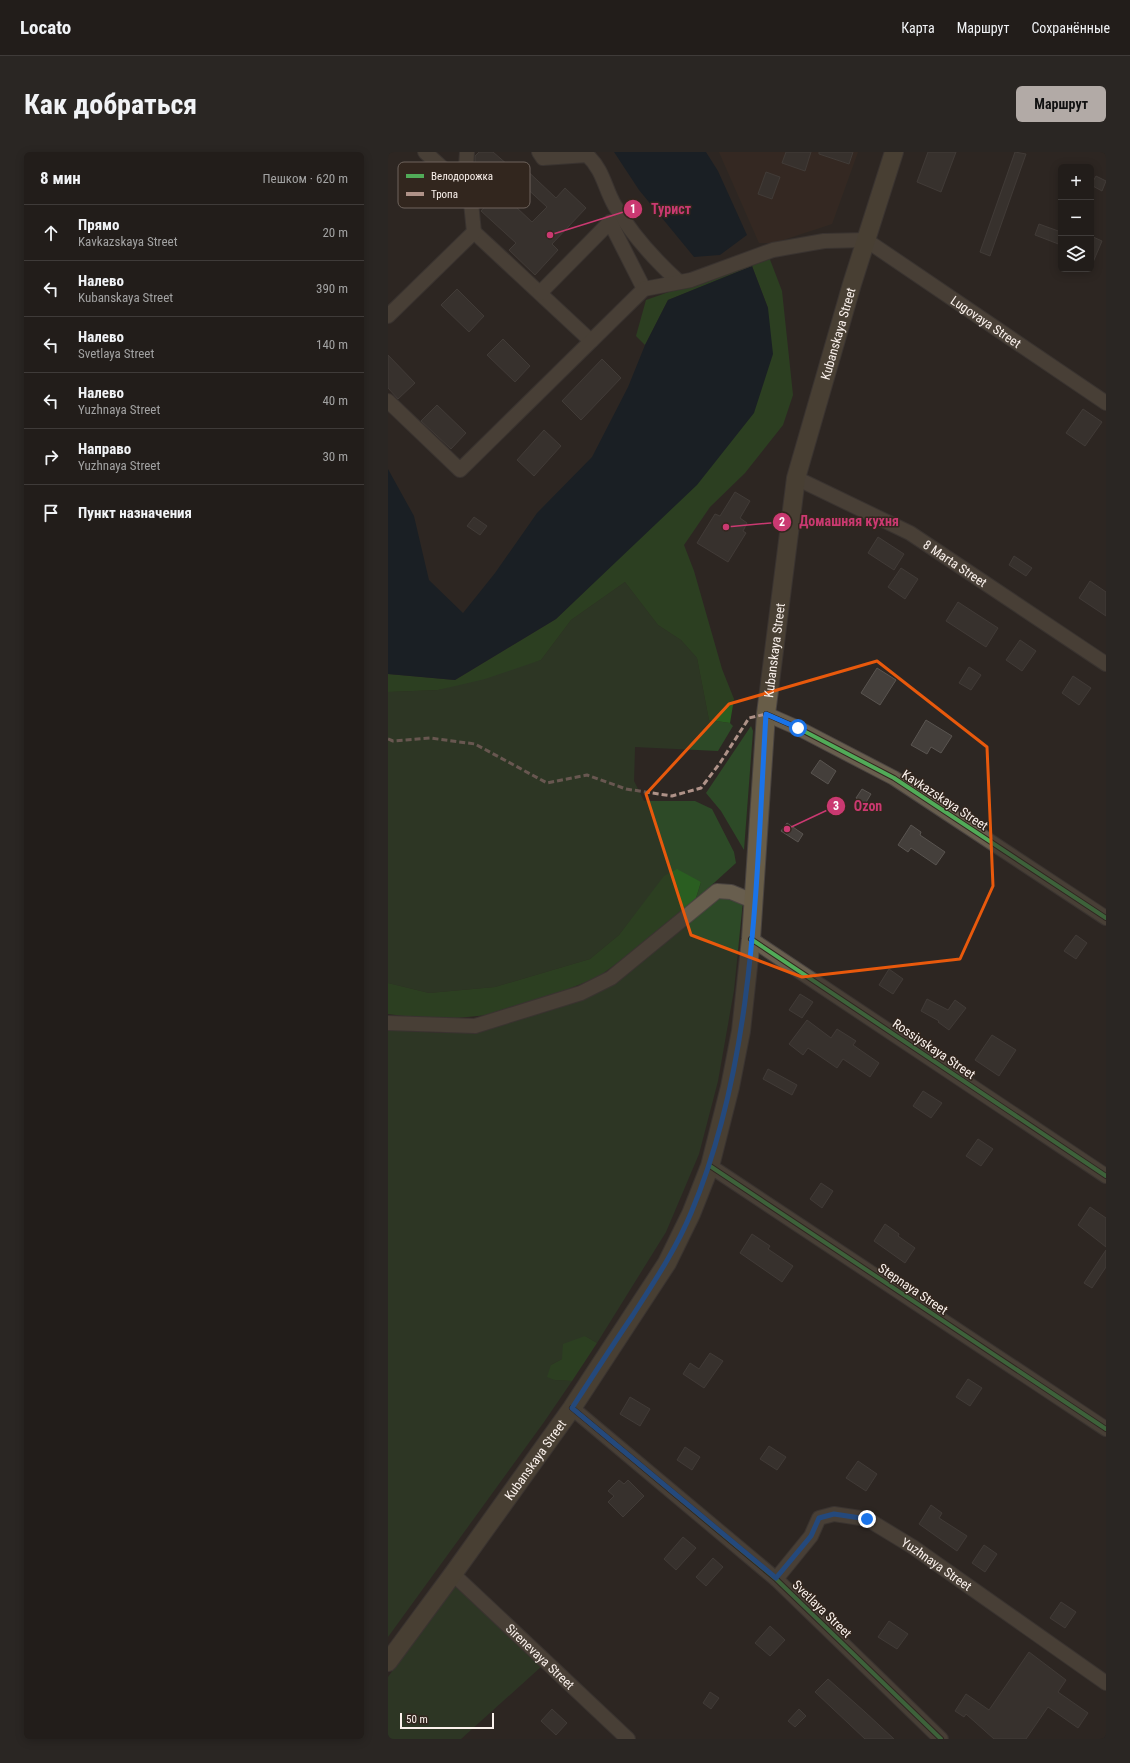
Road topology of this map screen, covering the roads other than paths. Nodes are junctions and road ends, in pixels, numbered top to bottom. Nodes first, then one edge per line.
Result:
1 (425, 152) edge
2 (467, 152) edge
3 (539, 152) edge
4 (894, 152) edge
5 (436, 162) edge
6 (466, 162) edge
7 (472, 208) edge
8 (474, 232) junction
9 (866, 240) junction
10 (679, 282) junction
11 (644, 289) junction
12 (540, 294) junction
13 (388, 316) edge
14 (591, 341) junction
15 (388, 401) edge
16 (1106, 403) edge
17 (796, 478) junction
18 (1106, 664) edge
19 (766, 714) junction
20 (754, 901) junction
21 (1106, 918) edge
22 (751, 939) junction
23 (388, 1023) edge
24 (710, 1166) junction
25 (1106, 1176) edge
26 (572, 1408) junction
27 (1106, 1429) edge
28 (453, 1574) junction
29 (776, 1578) junction
30 (388, 1662) edge
31 (1106, 1683) edge
32 (628, 1739) edge
33 (941, 1739) edge

1 - 5 street
2 - 6 street
3 - 10 street
4 - 9 main road, Kubanskaya Street
7 - 8 street
8 - 12 street
8 - 13 street
9 - 10 street
9 - 16 street, Lugovaya Street
9 - 17 main road, Kubanskaya Street
10 - 11 street
11 - 12 street
11 - 14 street
12 - 14 street
14 - 15 street
17 - 18 street, 8 Marta Street
17 - 19 main road, Kubanskaya Street
19 - 20 main road, Kubanskaya Street
19 - 21 street, Kavkazskaya Street
20 - 22 main road, Kubanskaya Street
20 - 23 street
22 - 24 main road, Kubanskaya Street
22 - 25 street, Rossiyskaya Street
24 - 26 main road, Kubanskaya Street
24 - 27 street, Stepnaya Street
26 - 28 main road, Kubanskaya Street
26 - 29 street, Svetlaya Street
28 - 30 main road, Kubanskaya Street
28 - 32 street, Sirenevaya Street
29 - 31 street, Yuzhnaya Street
29 - 33 street, Svetlaya Street

